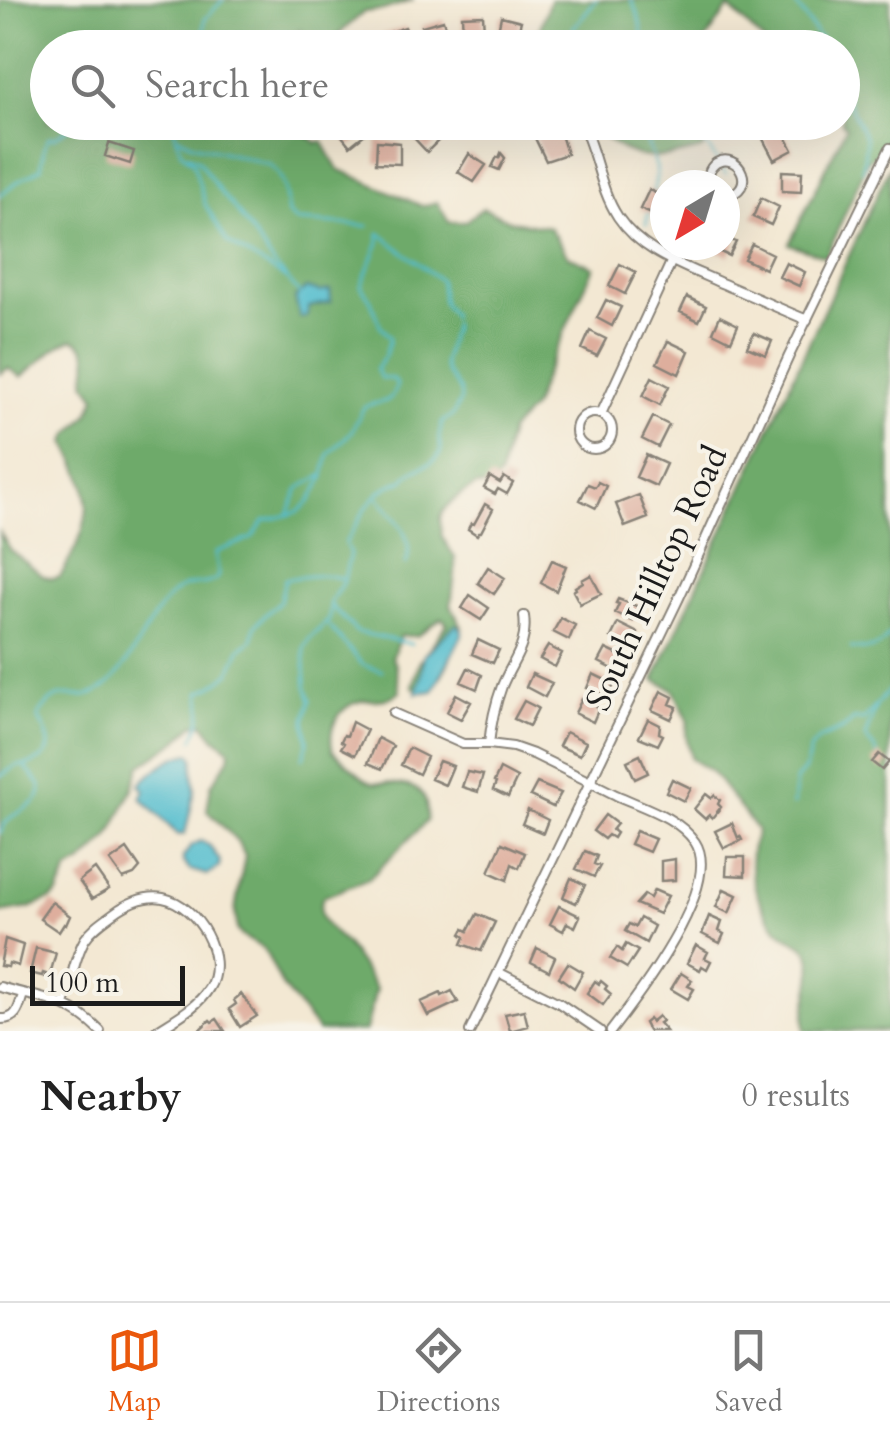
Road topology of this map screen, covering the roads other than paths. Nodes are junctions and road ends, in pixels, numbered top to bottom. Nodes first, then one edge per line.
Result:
1 (590, 140) edge
2 (890, 148) edge
3 (711, 170) edge
4 (740, 170) edge
5 (672, 261) junction
6 (807, 320) junction
7 (600, 414) junction
8 (524, 616) dead end
9 (393, 713) dead end
10 (489, 744) junction
11 (590, 782) junction
12 (500, 972) junction
13 (0, 988) edge
14 (23, 994) junction
15 (64, 1004) junction
16 (0, 1020) edge
17 (100, 1031) edge
18 (156, 1031) edge
19 (470, 1031) edge
20 (600, 1031) edge
21 (612, 1031) edge

1 - 5 street
2 - 6 street, South Hilltop Road
3 - 4 street
5 - 6 street
5 - 7 street
6 - 11 street, South Hilltop Road
7 - 7 street
8 - 10 street
9 - 10 street
10 - 11 street
11 - 12 street, South Hilltop Road
11 - 21 street
12 - 19 street, South Hilltop Road
12 - 20 street
13 - 14 street
14 - 15 street
14 - 16 street
15 - 17 street
15 - 18 street

